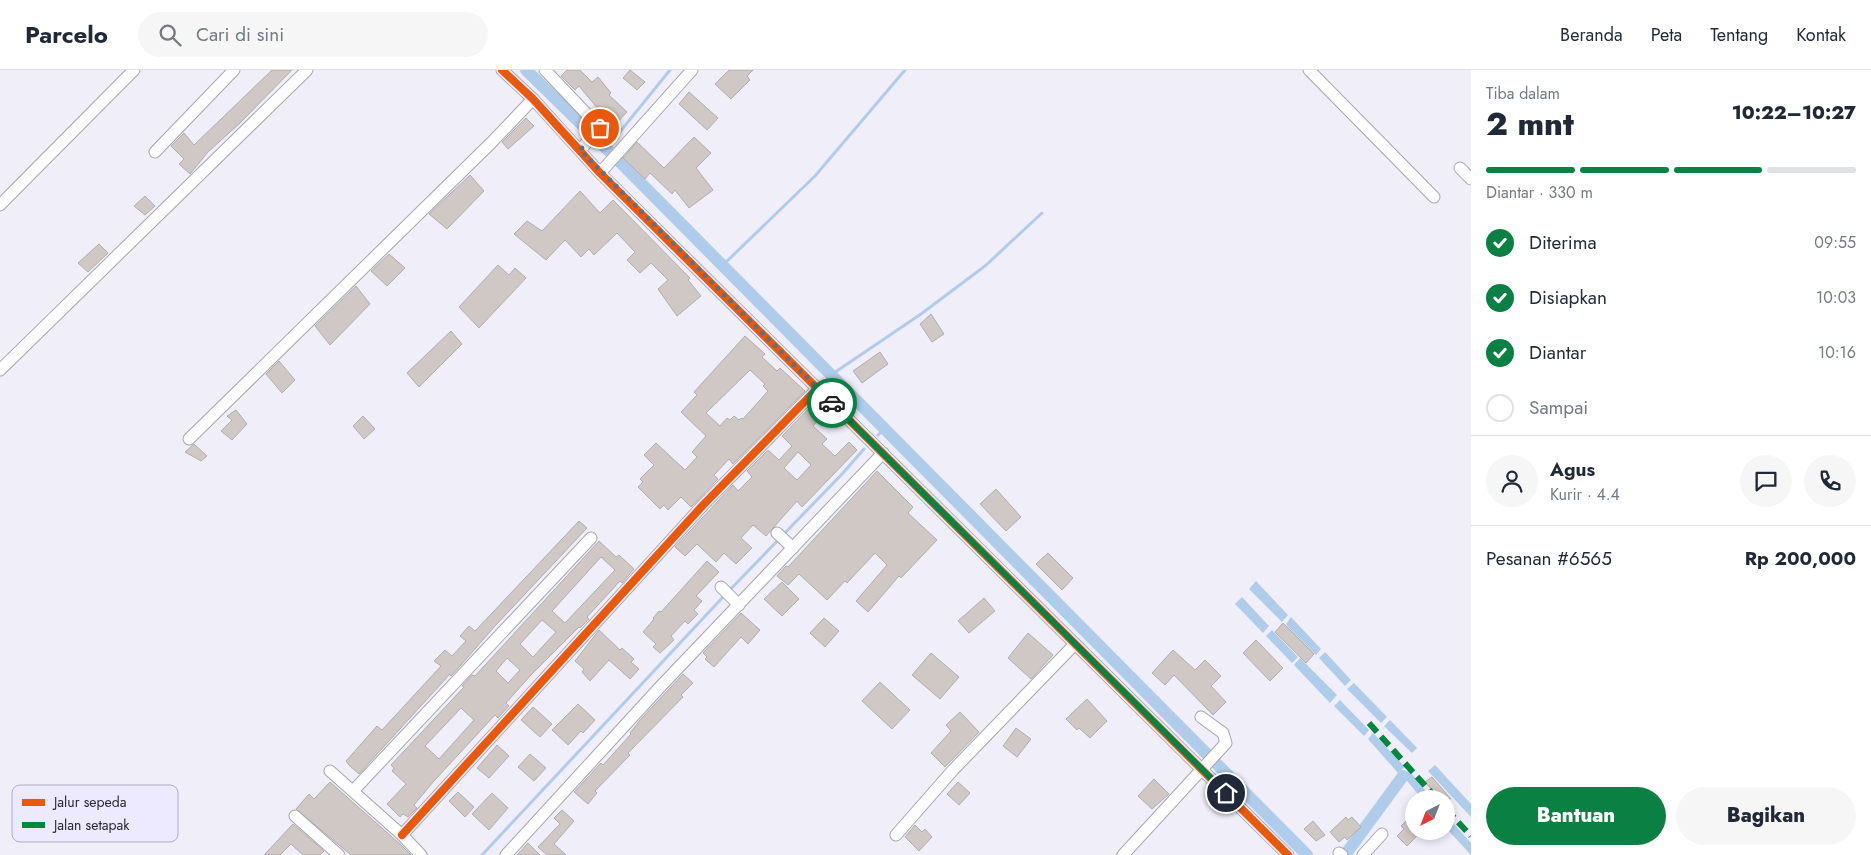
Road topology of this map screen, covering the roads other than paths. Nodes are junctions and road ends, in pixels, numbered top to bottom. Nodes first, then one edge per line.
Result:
1 (134, 70) edge
2 (234, 70) edge
3 (307, 70) edge
4 (502, 70) edge
5 (545, 70) edge
6 (692, 70) edge
7 (1309, 70) edge
8 (533, 99) junction
9 (583, 147) junction
10 (155, 152) dead end
11 (1460, 168) dead end
12 (603, 169) junction
13 (1471, 179) edge
14 (1434, 197) dead end
15 (0, 205) edge
16 (0, 370) edge
17 (818, 388) junction
18 (189, 439) dead end
19 (883, 453) junction
20 (777, 533) dead end
21 (591, 538) dead end
22 (790, 545) junction
23 (721, 587) dead end
24 (735, 601) junction
25 (1075, 644) junction
26 (1202, 717) dead end
27 (1204, 765) junction
28 (330, 771) dead end
29 (353, 791) junction
30 (295, 816) dead end
31 (402, 834) junction
32 (1382, 834) dead end
33 (896, 835) dead end
34 (339, 855) edge
35 (421, 855) edge
36 (506, 855) edge
37 (1123, 855) edge
38 (1288, 855) edge
39 (1363, 855) edge

1 - 15 street
2 - 10 street
3 - 16 street
4 - 8 street
5 - 9 street
6 - 12 street
7 - 14 street
8 - 9 street
8 - 18 street
9 - 12 street
11 - 13 street
12 - 17 street
17 - 19 street
17 - 31 street
19 - 22 street
19 - 25 street
20 - 22 street
21 - 29 street
22 - 24 street
23 - 24 street
24 - 36 street
25 - 27 street
25 - 33 street
26 - 27 street
27 - 37 street
27 - 38 street
28 - 29 street
29 - 31 street
30 - 34 street
31 - 35 street
32 - 39 street

